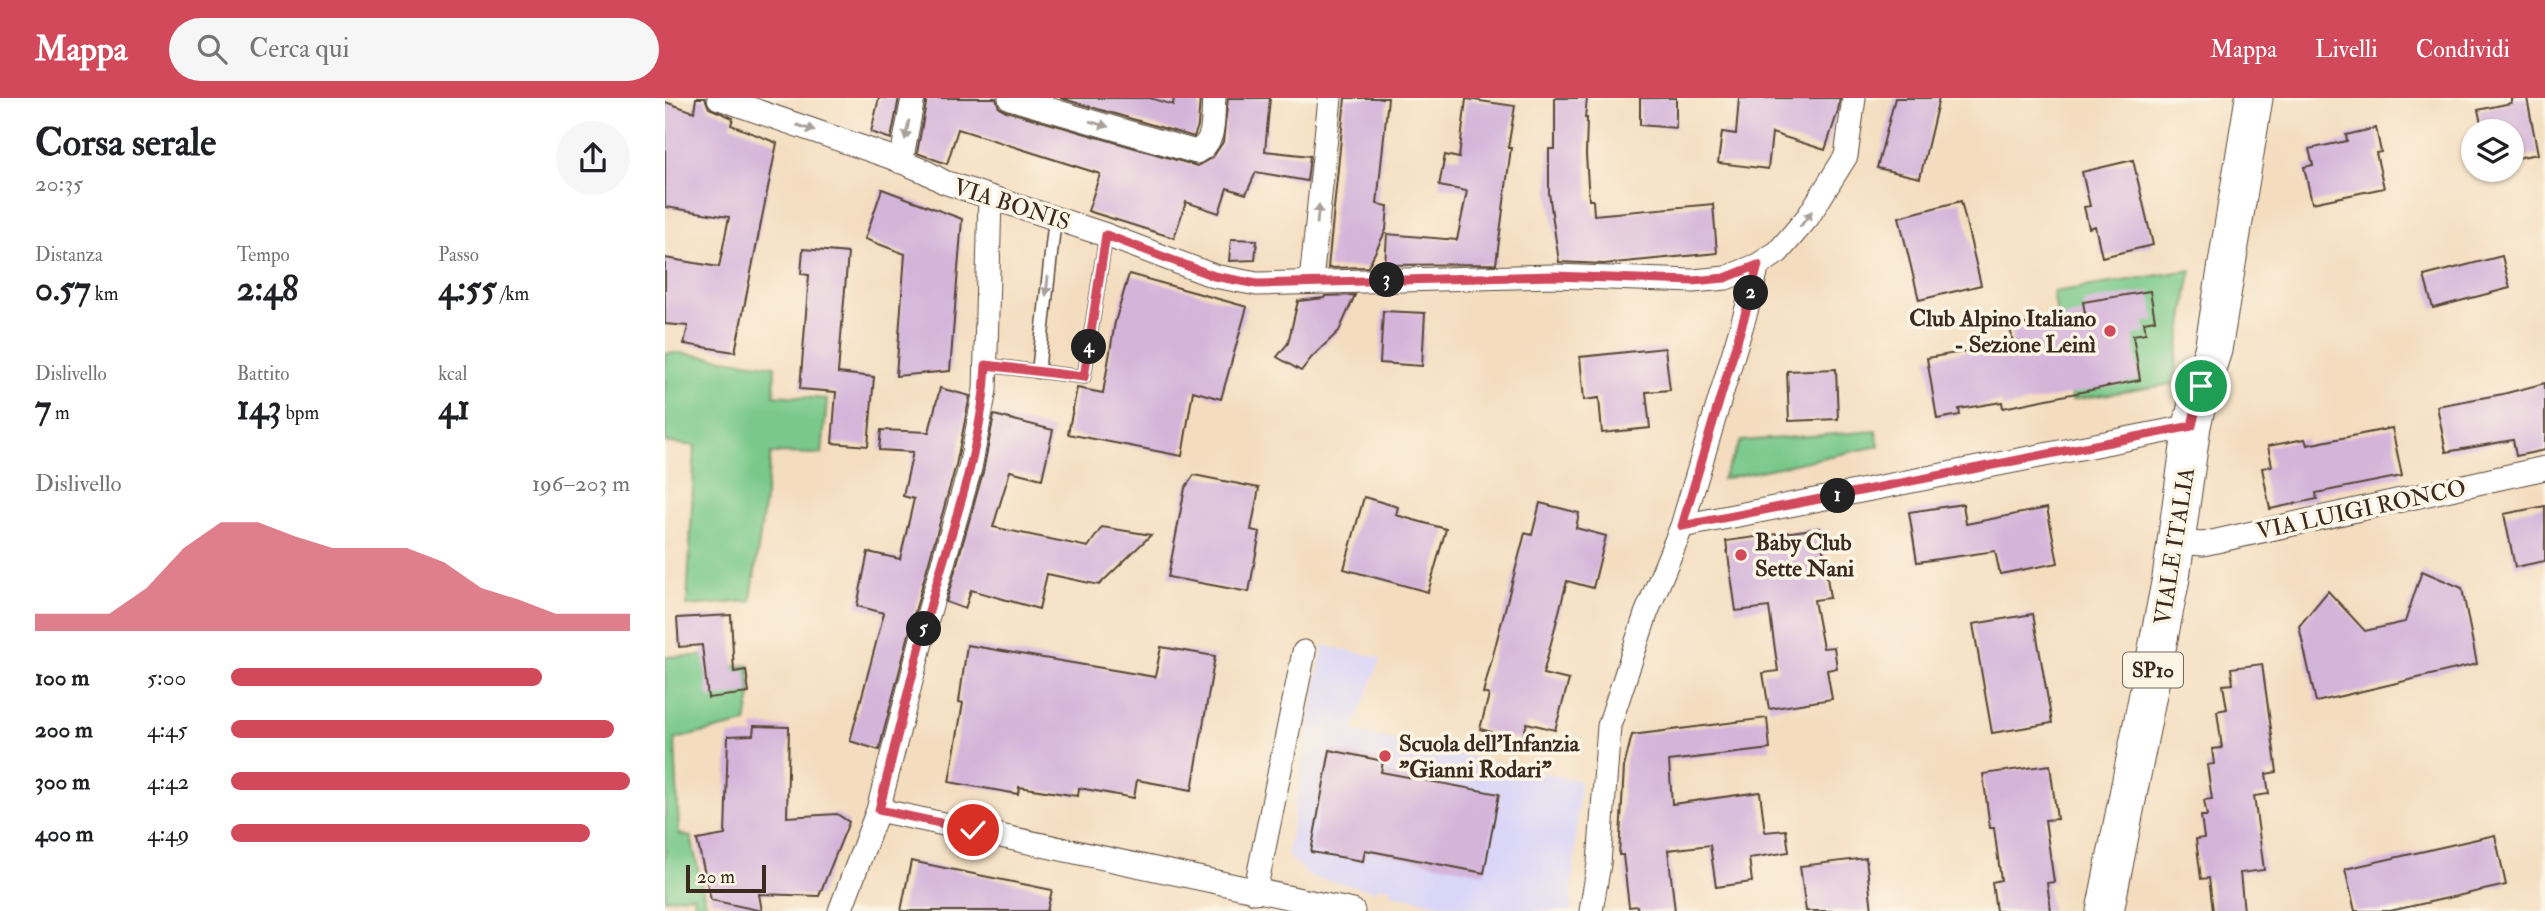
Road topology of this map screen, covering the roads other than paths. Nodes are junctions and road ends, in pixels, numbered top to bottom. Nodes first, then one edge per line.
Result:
1 (719, 98) edge
2 (913, 98) edge
3 (1010, 98) edge
4 (1214, 98) edge
5 (1330, 98) edge
6 (1854, 98) edge
7 (2237, 98) edge
8 (2254, 98) edge
9 (901, 162) junction
10 (990, 197) junction
11 (1055, 218) junction
12 (1106, 235) junction
13 (1758, 265) junction
14 (1311, 282) junction
15 (986, 365) junction
16 (1038, 372) junction
17 (2201, 386) junction
18 (2192, 426) junction
19 (2545, 468) edge
20 (1682, 526) junction
21 (2177, 542) junction
22 (1304, 652) dead end
23 (879, 810) junction
24 (1255, 892) junction
25 (840, 911) edge
26 (1353, 911) edge
27 (1591, 911) edge
28 (2105, 911) edge

1 -> 9 street, VIA BONIS
2 -> 9 street
3 -> 4 street
14 -> 5 street
13 -> 6 street, VIA BONIS
7 - 17 main road, VIALE ITALIA / SP10
8 - 17 main road, VIALE ITALIA / SP10
9 - 10 street, VIA BONIS
10 - 11 street, VIA BONIS
10 - 15 street
11 - 12 street, VIA BONIS
11 -> 16 lane
12 - 14 street, VIA BONIS
12 - 16 lane
13 - 14 street, VIA BONIS
13 - 20 street
15 - 16 lane
15 - 23 street
17 - 18 main road, VIALE ITALIA / SP10
18 - 20 street
18 - 21 main road, VIALE ITALIA / SP10
19 - 21 street, VIA LUIGI RONCO
20 - 27 street
21 - 28 main road, VIALE ITALIA / SP10
22 - 24 street
23 - 24 street
23 - 25 street
24 - 26 street

